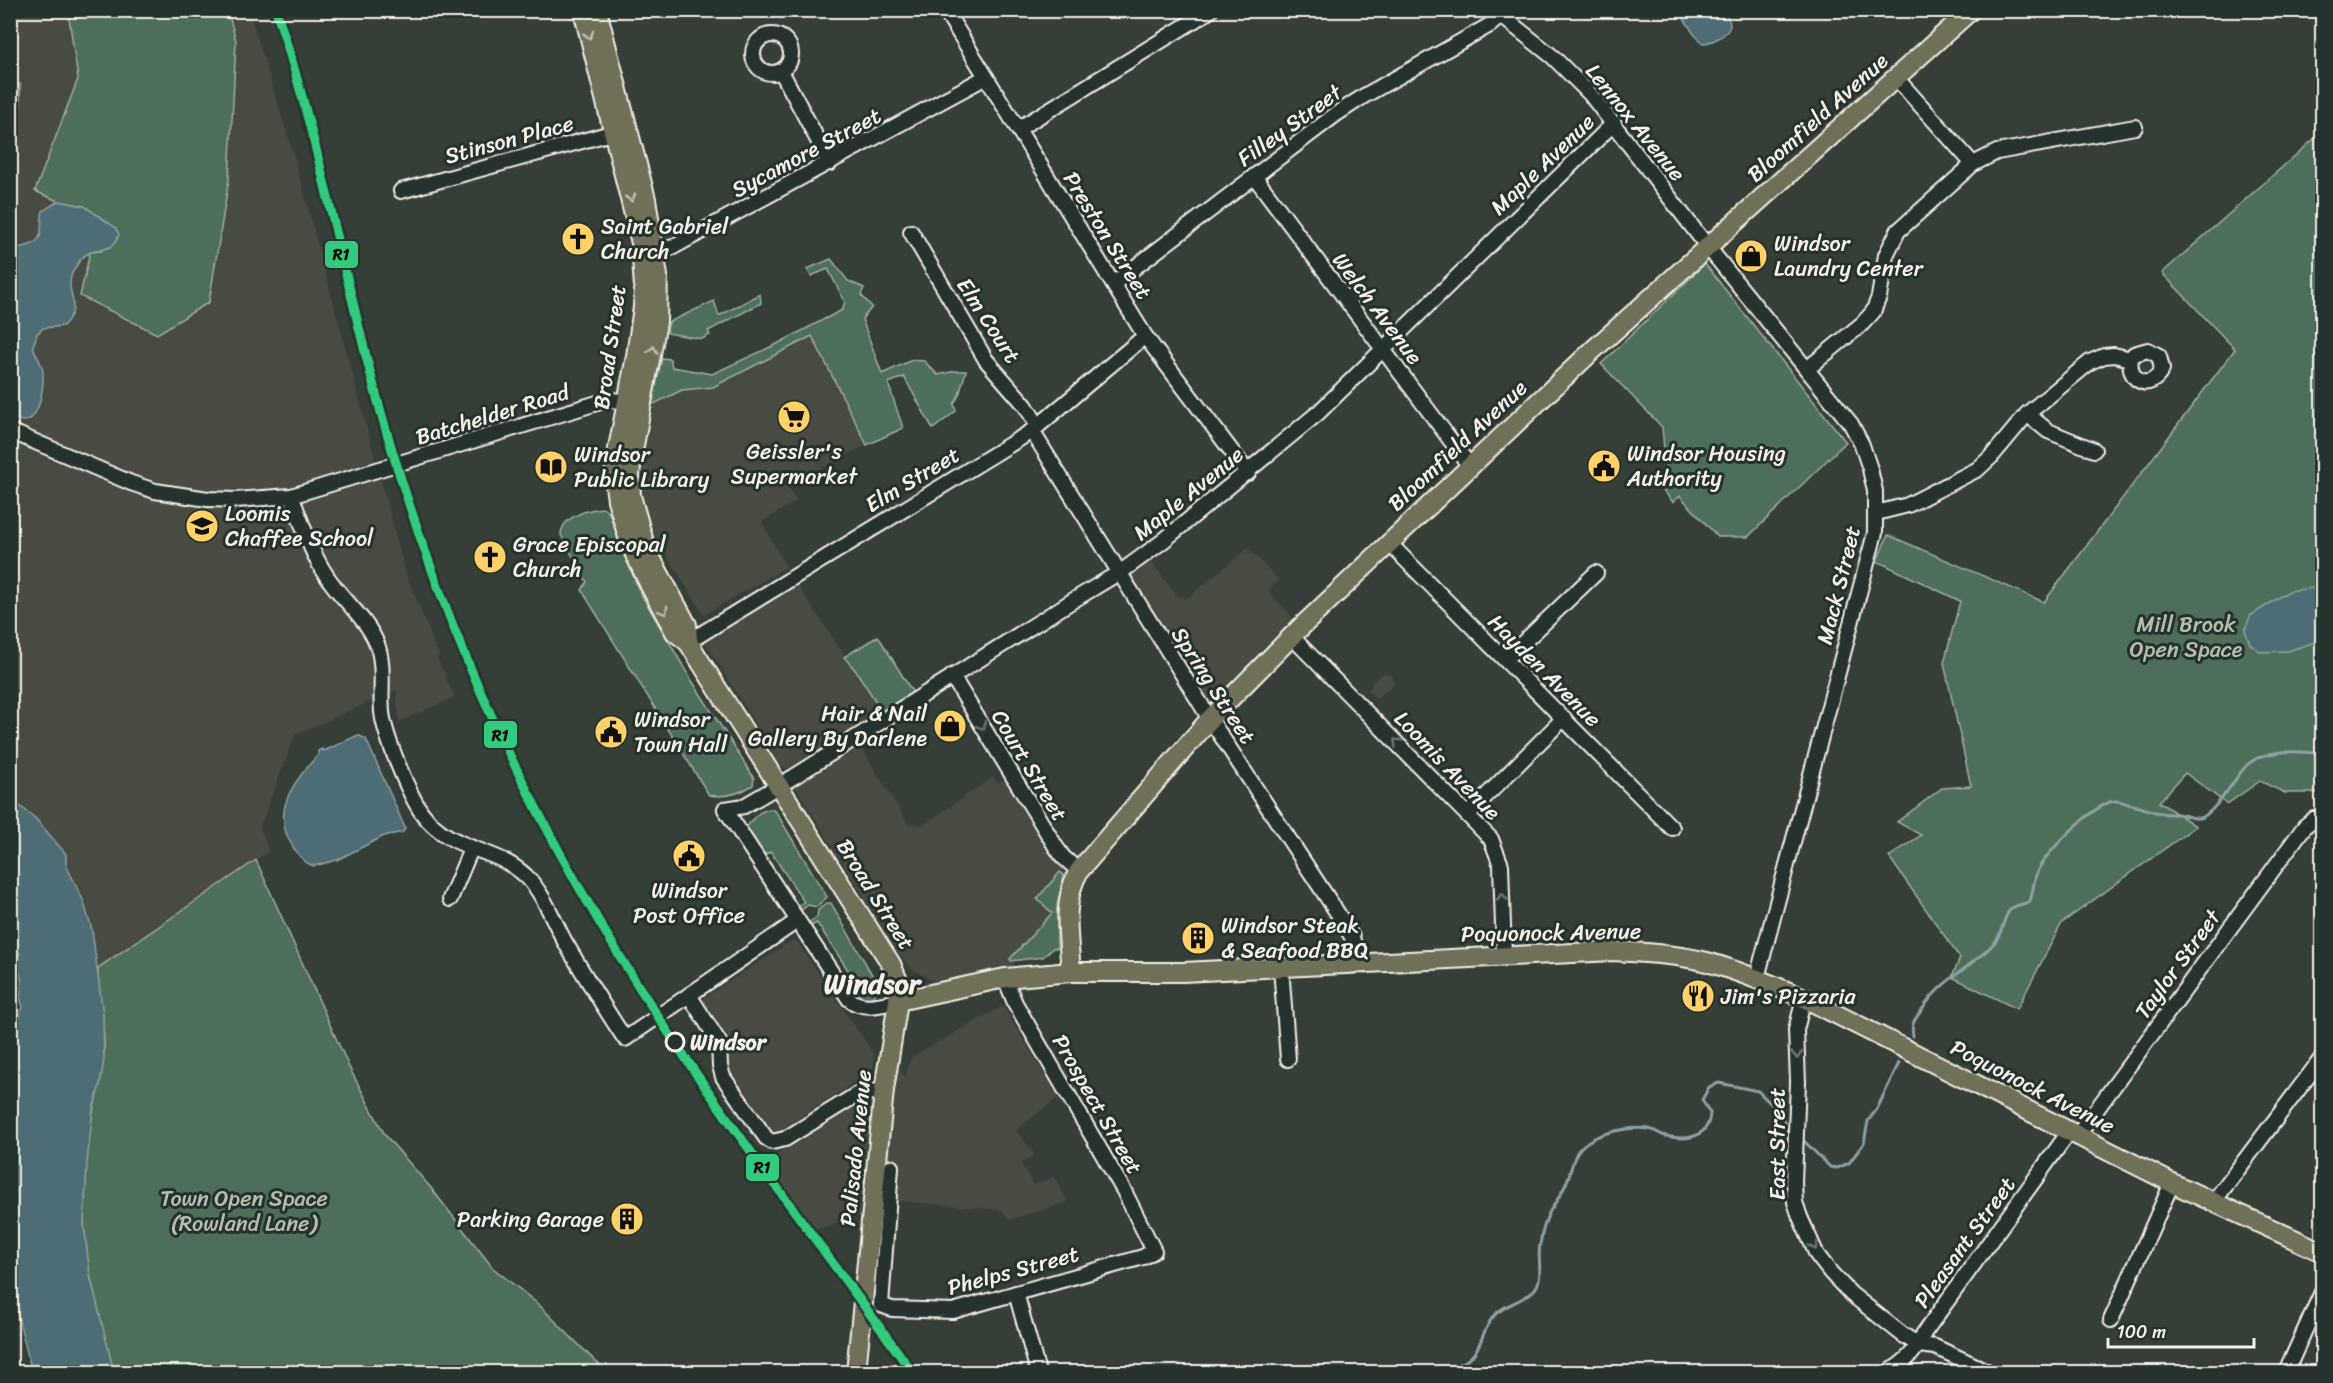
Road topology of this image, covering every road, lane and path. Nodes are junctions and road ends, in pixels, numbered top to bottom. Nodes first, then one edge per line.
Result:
1 (583, 10) edge
2 (597, 10) edge
3 (945, 10) edge
4 (1211, 10) edge
5 (1971, 10) edge
6 (1497, 13) edge
7 (781, 71) dead end
8 (986, 76) junction
9 (1897, 79) junction
10 (1614, 123) junction
11 (2135, 127) dead end
12 (1018, 129) junction
13 (621, 131) junction
14 (830, 163) junction
15 (1973, 164) junction
16 (1254, 176) junction
17 (401, 191) dead end
18 (910, 232) dead end
19 (1707, 246) junction
20 (649, 254) junction
21 (1113, 284) junction
22 (1145, 336) junction
23 (1383, 350) junction
24 (2131, 359) dead end
25 (1806, 369) junction
26 (635, 404) junction
27 (2027, 414) junction
28 (1035, 428) junction
29 (10, 431) edge
30 (2094, 450) dead end
31 (1469, 465) junction
32 (1248, 472) junction
33 (291, 496) junction
34 (1876, 513) junction
35 (1388, 542) junction
36 (1118, 573) junction
37 (1596, 573) dead end
38 (1291, 636) junction
39 (688, 642) junction
40 (1505, 660) junction
41 (952, 676) junction
42 (1564, 718) junction
43 (1210, 719) junction
44 (779, 785) junction
45 (1468, 814) junction
46 (2318, 820) edge
47 (1672, 828) dead end
48 (471, 849) junction
49 (1079, 871) junction
50 (450, 899) dead end
51 (797, 921) junction
52 (1504, 956) junction
53 (1359, 963) junction
54 (1281, 967) junction
55 (1071, 972) junction
56 (1005, 978) junction
57 (1757, 978) junction
58 (689, 995) junction
59 (1804, 998) junction
60 (898, 1001) junction
61 (2322, 1058) edge
62 (1288, 1059) dead end
63 (884, 1090) junction
64 (2073, 1134) junction
65 (891, 1167) dead end
66 (2172, 1183) junction
67 (2214, 1201) junction
68 (1154, 1251) joint
69 (2322, 1252) edge
70 (2322, 1292) edge
71 (1016, 1293) junction
72 (2111, 1320) dead end
73 (1919, 1345) junction
74 (856, 1372) edge
75 (1038, 1372) edge
76 (1889, 1372) edge
77 (1989, 1372) edge
78 (2286, 1372) edge

1 -> 13 main road, Broad Street
2 - 13 main road, Broad Street
3 - 8 street, Preston Street
4 - 12 street
5 - 9 main road, Bloomfield Avenue
6 - 10 street, Lennox Avenue
6 - 16 street, Filley Street
7 - 14 street
8 - 12 street, Preston Street
8 - 14 street, Sycamore Street
9 - 15 street
9 - 19 main road, Bloomfield Avenue
10 - 19 street, Lennox Avenue
10 - 23 street, Maple Avenue
11 - 15 street
12 - 21 street, Preston Street
13 - 17 street, Stinson Place
13 - 20 main road, Broad Street
14 - 20 street, Sycamore Street
15 - 25 street
16 - 21 street, Filley Street
16 - 23 street, Welch Avenue
18 - 28 street, Elm Court
19 - 25 street, Mack Street
19 - 31 main road, Bloomfield Avenue
20 - 26 main road, Broad Street
21 - 22 street, Preston Street
22 - 28 street, Elm Street
22 - 32 street, Preston Street
23 - 31 street, Welch Avenue
23 - 32 street, Maple Avenue
24 - 27 street
25 - 34 street, Mack Street
26 - 33 street, Batchelder Road
26 - 39 main road, Broad Street
27 - 30 street
27 - 34 street
28 - 36 street, Spring Street
28 - 39 street, Elm Street
29 - 33 street, Batchelder Road
31 - 35 main road, Bloomfield Avenue
32 - 36 street, Maple Avenue
33 - 48 street
34 - 57 street, Mack Street
35 - 38 main road, Bloomfield Avenue
35 - 40 street, Hayden Avenue
36 - 41 street, Maple Avenue
36 - 43 street, Spring Street
37 - 40 street
38 - 43 main road, Bloomfield Avenue
45 -> 38 street, Loomis Avenue
39 - 44 main road, Broad Street
40 - 42 street, Hayden Avenue
41 - 44 street, Maple Avenue
41 -> 49 street, Court Street
42 - 45 street
42 - 47 street, Hayden Avenue
43 - 49 main road, Bloomfield Avenue
43 - 53 street, Spring Street
44 - 51 street, Maple Avenue
44 - 60 main road, Broad Street
52 -> 45 street, Loomis Avenue
46 - 64 street, Taylor Street
48 - 50 street
48 - 58 street
49 - 55 main road, Bloomfield Avenue
51 - 58 street
51 - 60 street
52 - 53 main road, Poquonock Avenue
52 - 57 main road, Poquonock Avenue
53 - 54 main road, Poquonock Avenue
54 - 55 main road, Poquonock Avenue
54 - 62 street
55 - 56 main road, Poquonock Avenue
56 - 60 main road, Poquonock Avenue
56 - 68 street, Prospect Street
57 - 59 main road, Poquonock Avenue
58 - 63 street
59 - 64 main road, Poquonock Avenue
59 -> 73 street, East Street
60 - 63 main road, Palisado Avenue
61 - 67 street
63 - 74 main road, Palisado Avenue
64 - 66 main road, Poquonock Avenue
64 - 73 street, Pleasant Street
65 - 71 street, Phelps Street
66 - 67 main road, Poquonock Avenue
66 - 72 street
67 - 69 main road, Poquonock Avenue
68 - 71 street, Phelps Street
70 - 78 street
71 - 75 street
73 - 76 street, Pleasant Street
73 - 77 street, East Street

